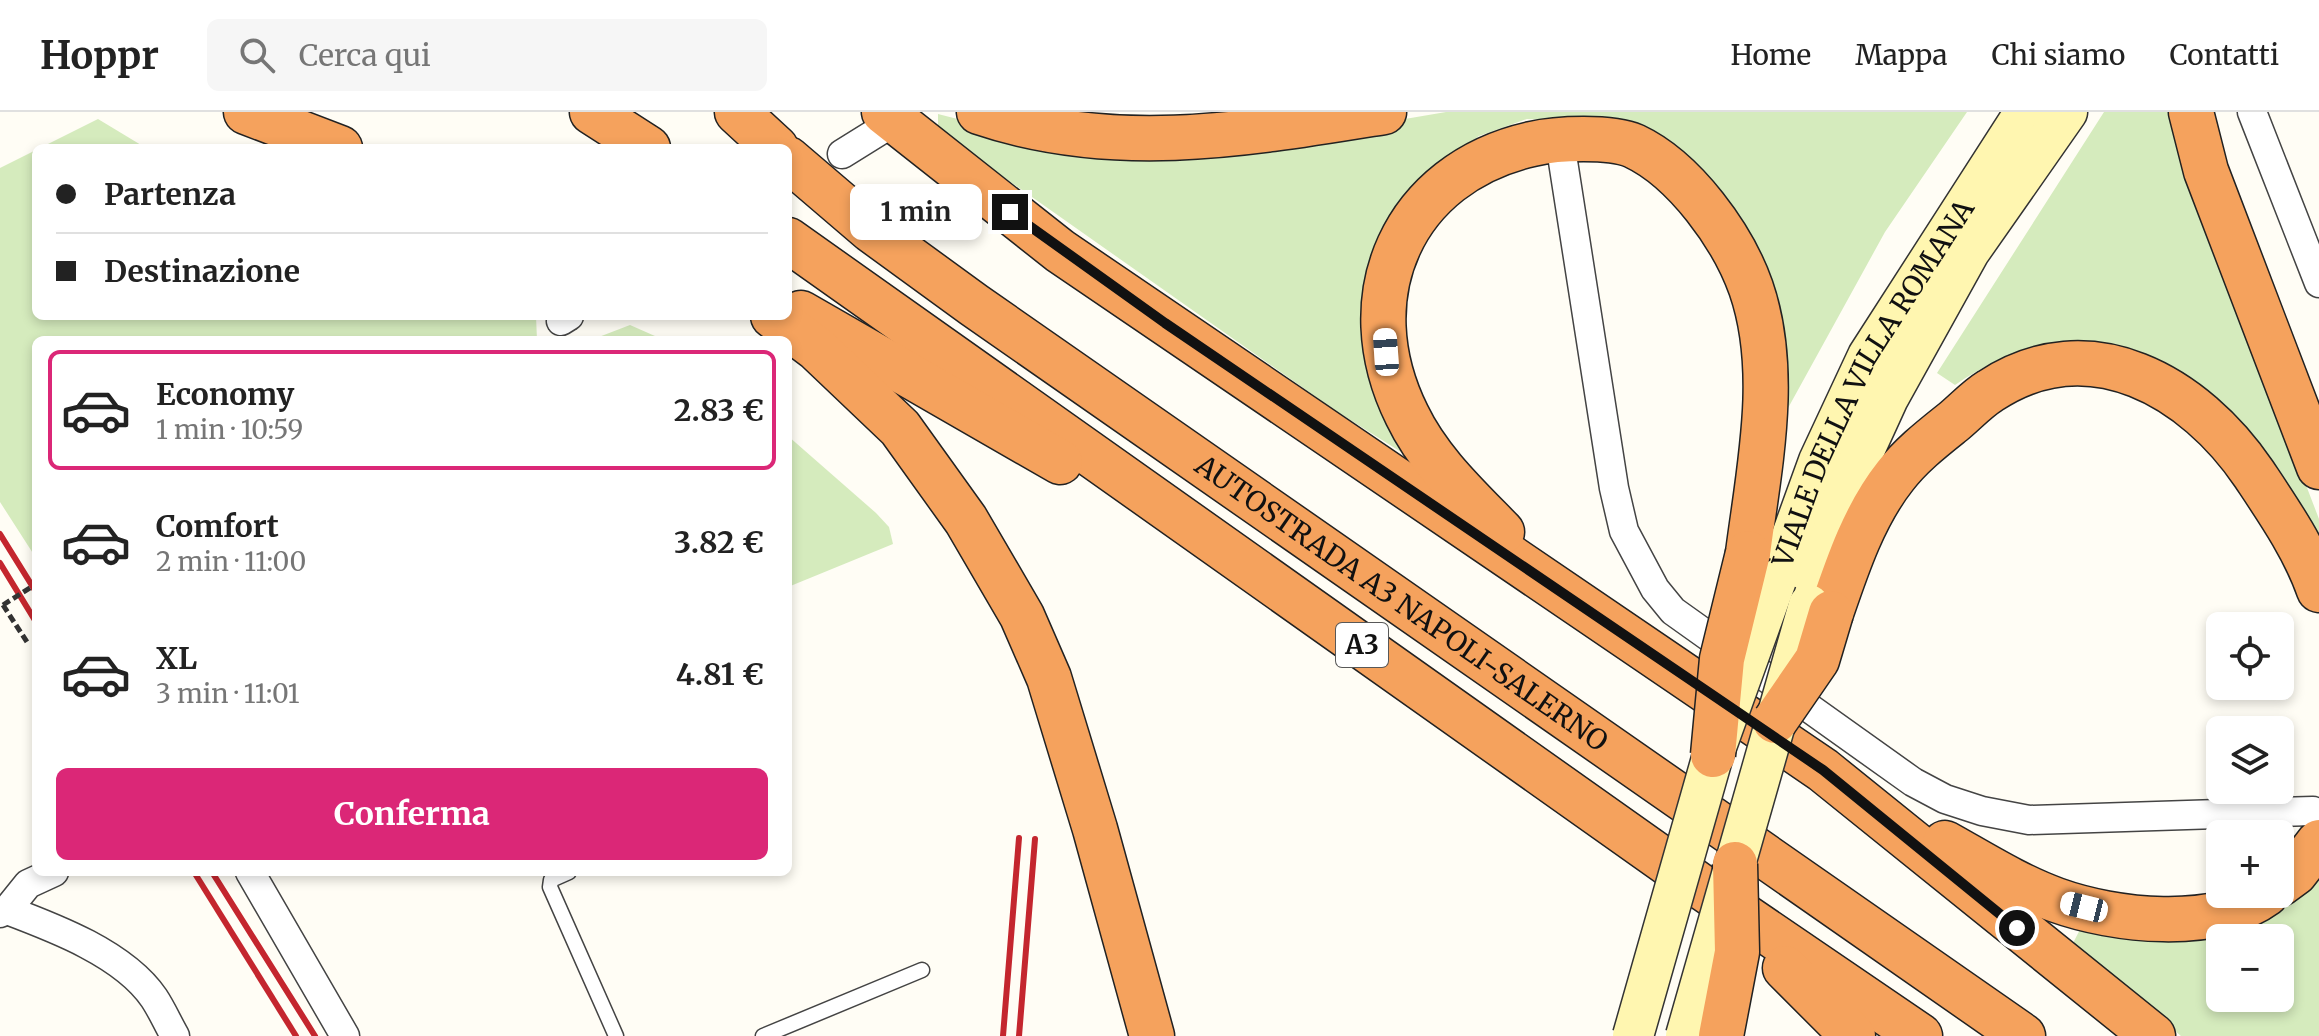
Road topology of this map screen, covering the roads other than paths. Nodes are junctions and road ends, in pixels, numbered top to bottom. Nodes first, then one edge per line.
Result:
1 (246, 112) edge
2 (592, 112) edge
3 (737, 112) edge
4 (979, 112) edge
5 (1384, 112) edge
6 (2025, 112) edge
7 (2067, 112) edge
8 (2191, 112) edge
9 (2252, 112) edge
10 (881, 122) edge
11 (330, 144) edge
12 (642, 144) edge
13 (772, 144) edge
14 (842, 154) dead end
15 (1562, 155) dead end
16 (792, 162) edge
17 (792, 243) edge
18 (2319, 283) edge
19 (792, 308) edge
20 (778, 320) edge
21 (2319, 467) edge
22 (1762, 566) junction
23 (2319, 590) edge
24 (1558, 592) junction
25 (1820, 609) junction
26 (1312, 610) junction
27 (1775, 721) joint
28 (1713, 755) joint
29 (1823, 770) junction
30 (2316, 827) edge
31 (2294, 874) edge
32 (45, 876) edge
33 (252, 876) edge
34 (560, 876) edge
35 (1719, 876) junction
36 (2237, 908) edge
37 (4, 911) edge
38 (922, 970) dead end
39 (175, 1036) edge
40 (345, 1036) edge
41 (616, 1036) edge
42 (763, 1036) edge
43 (1152, 1036) edge
44 (1633, 1036) edge
45 (1686, 1036) edge
46 (1721, 1036) edge
47 (1853, 1036) edge
48 (1920, 1036) edge
49 (2023, 1036) edge
50 (2153, 1036) edge

1 - 11 highway
2 - 12 highway
3 - 13 highway
4 - 5 highway
6 - 22 main road, VIALE DELLA VILLA ROMANA
7 - 25 main road, VIALE DELLA VILLA ROMANA
8 - 21 highway
9 - 18 street
10 - 14 street
10 - 24 highway
15 - 30 street
16 - 49 highway, AUTOSTRADA A3 NAPOLI-SALERNO / A3
17 - 26 highway, AUTOSTRADA A3 NAPOLI-SALERNO / A3
19 - 26 highway, A3
20 - 43 highway
22 - 24 highway
22 - 28 highway, bridge
23 - 25 highway
24 - 29 highway
25 - 27 highway, bridge
26 - 35 highway, AUTOSTRADA A3 NAPOLI-SALERNO / A3
27 - 35 main road, bridge
28 - 44 main road, bridge
29 - 36 highway
29 - 50 highway
30 - 31 highway
32 - 37 street
33 - 40 street
34 - 41 lane
35 - 45 main road, bridge
35 - 46 highway, bridge
35 - 47 highway
35 - 48 highway, AUTOSTRADA A3 NAPOLI-SALERNO / A3
37 - 39 street
38 - 42 lane

